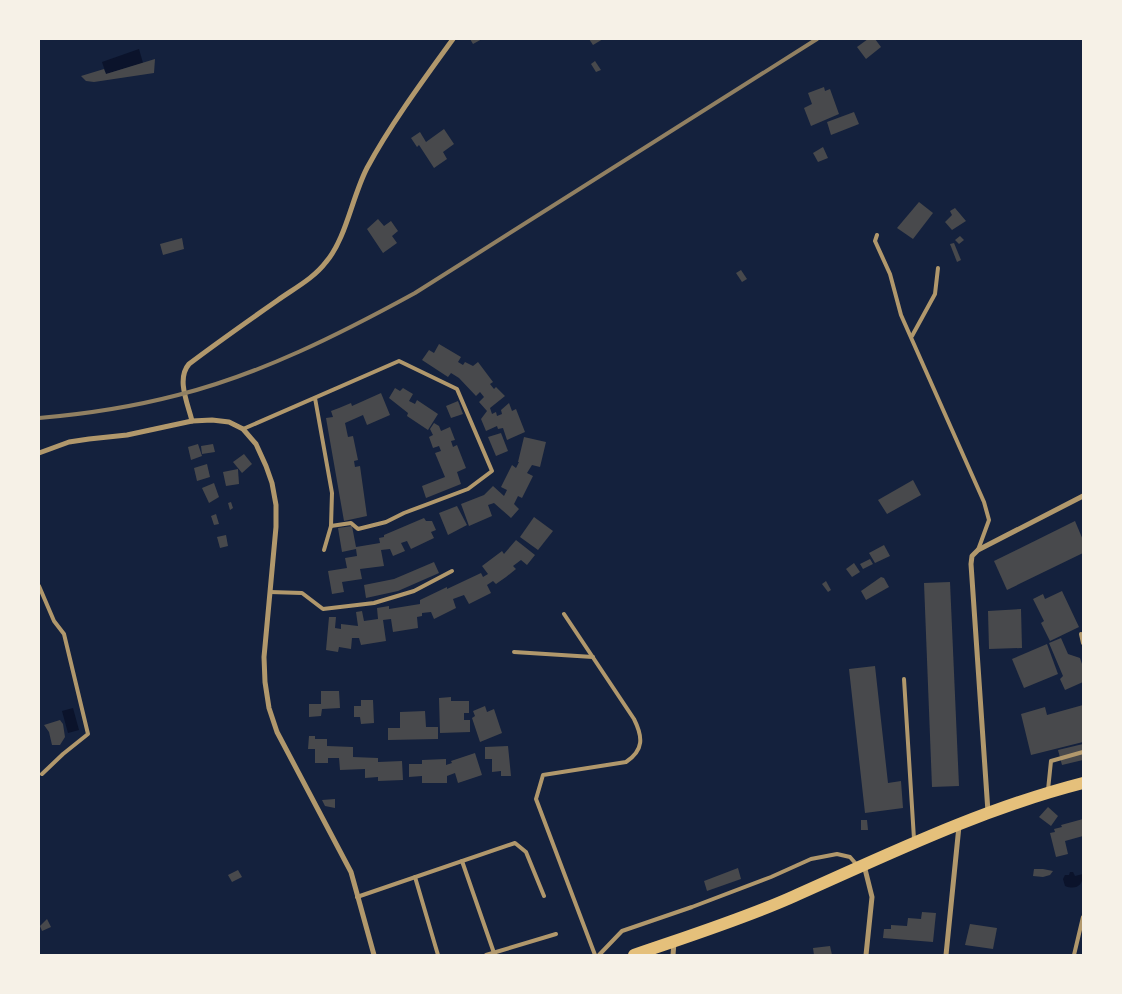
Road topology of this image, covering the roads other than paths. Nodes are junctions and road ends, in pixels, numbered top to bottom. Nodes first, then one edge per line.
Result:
1 (453, 39) edge
2 (877, 235) dead end
3 (938, 268) dead end
4 (912, 336) junction
5 (315, 398) junction
6 (192, 421) junction
7 (243, 429) junction
8 (39, 453) edge
9 (1083, 496) edge
10 (331, 526) junction
11 (324, 550) dead end
12 (978, 550) junction
13 (452, 571) dead end
14 (39, 586) edge
15 (270, 592) junction
16 (564, 614) dead end
17 (1081, 634) dead end
18 (1083, 643) edge
19 (514, 652) dead end
20 (593, 657) junction
21 (904, 680) dead end
22 (1083, 752) edge
23 (42, 774) dead end
24 (1083, 783) edge
25 (1047, 792) junction
26 (988, 812) junction
27 (959, 823) junction
28 (914, 843) junction
29 (462, 861) junction
30 (861, 866) junction
31 (415, 877) junction
32 (544, 896) dead end
33 (357, 897) junction
34 (1083, 917) edge
35 (556, 934) dead end
36 (674, 942) junction
37 (494, 953) junction
38 (374, 955) edge
39 (438, 955) edge
40 (486, 955) edge
41 (595, 955) edge
42 (599, 955) edge
43 (634, 955) edge
44 (673, 955) edge
45 (866, 955) edge
46 (946, 955) edge
47 (1074, 955) edge

1 - 6 street
2 - 4 lane
3 - 4 lane
4 - 12 lane
5 - 7 lane
5 - 10 lane
5 - 10 lane
6 - 7 street
6 - 8 street
7 - 15 street
9 - 12 street
10 - 11 lane
12 - 26 street
13 - 15 lane
14 - 23 lane
15 - 33 street
16 - 20 lane
17 - 18 lane
19 - 20 lane
20 - 41 lane
21 - 28 lane
22 - 25 lane
24 - 25 main road
25 - 26 main road
26 - 27 main road
27 - 28 main road
27 - 46 street
28 - 30 main road
29 - 31 lane
29 - 32 lane
29 - 37 lane
30 - 36 main road
30 - 42 lane
30 - 45 street
31 - 33 lane
31 - 39 lane
33 - 38 street
34 - 47 lane
35 - 37 lane
36 - 43 main road
36 - 44 street
37 - 40 lane

